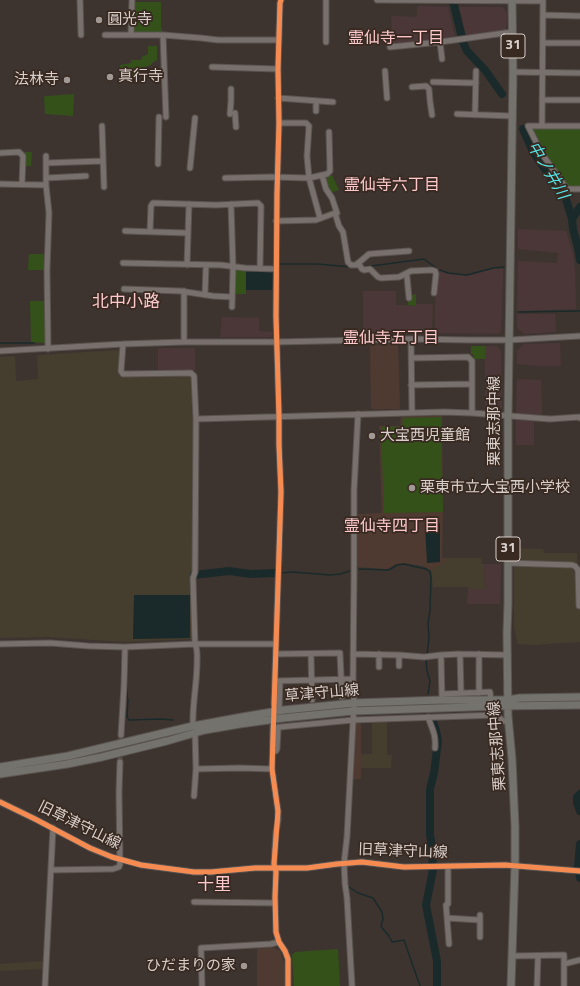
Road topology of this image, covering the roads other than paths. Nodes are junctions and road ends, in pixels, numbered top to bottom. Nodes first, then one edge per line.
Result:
1 (80, 0) edge
2 (132, 0) edge
3 (280, 0) edge
4 (326, 0) edge
5 (377, 0) edge
6 (394, 0) edge
7 (446, 1) edge
8 (512, 1) edge
9 (543, 1) edge
10 (543, 15) junction
11 (580, 16) edge
12 (512, 32) junction
13 (132, 34) junction
14 (81, 35) dead end
15 (105, 35) dead end
16 (163, 35) junction
17 (279, 40) junction
18 (326, 42) dead end
19 (440, 42) junction
20 (543, 43) junction
21 (580, 43) edge
22 (390, 47) dead end
23 (442, 59) dead end
24 (212, 67) dead end
25 (278, 69) junction
26 (385, 71) dead end
27 (476, 71) dead end
28 (513, 72) junction
29 (543, 73) junction
30 (580, 73) edge
31 (433, 82) dead end
32 (476, 83) junction
33 (412, 87) dead end
34 (230, 89) dead end
35 (278, 98) junction
36 (387, 98) dead end
37 (542, 100) junction
38 (580, 100) edge
39 (316, 101) junction
40 (333, 102) dead end
41 (316, 111) dead end
42 (457, 114) dead end
43 (432, 115) dead end
44 (475, 115) junction
45 (512, 116) junction
46 (159, 117) dead end
47 (166, 117) dead end
48 (195, 118) dead end
49 (279, 123) junction
50 (102, 126) dead end
51 (542, 126) junction
52 (580, 126) edge
53 (236, 127) dead end
54 (329, 132) dead end
55 (0, 153) edge
56 (46, 156) dead end
57 (102, 161) junction
58 (46, 163) junction
59 (158, 164) dead end
60 (190, 168) dead end
61 (322, 175) junction
62 (86, 176) dead end
63 (278, 177) junction
64 (46, 178) junction
65 (225, 178) dead end
66 (309, 178) junction
67 (0, 184) edge
68 (22, 184) junction
69 (46, 185) junction
70 (104, 187) dead end
71 (580, 189) edge
72 (189, 204) junction
73 (231, 204) junction
74 (335, 213) junction
75 (320, 218) junction
76 (276, 220) junction
77 (125, 231) dead end
78 (150, 232) junction
79 (188, 233) junction
80 (409, 251) dead end
81 (123, 263) dead end
82 (358, 263) junction
83 (188, 265) junction
84 (206, 265) junction
85 (233, 267) junction
86 (260, 268) junction
87 (276, 269) junction
88 (405, 274) junction
89 (124, 289) dead end
90 (184, 291) junction
91 (434, 293) dead end
92 (205, 295) junction
93 (232, 297) junction
94 (408, 298) dead end
95 (232, 307) dead end
96 (580, 336) edge
97 (411, 339) junction
98 (509, 340) junction
99 (184, 342) junction
100 (276, 342) junction
101 (123, 344) junction
102 (48, 348) junction
103 (0, 352) edge
104 (411, 358) junction
105 (472, 384) junction
106 (411, 385) junction
107 (412, 413) junction
108 (472, 413) junction
109 (358, 414) junction
110 (279, 416) junction
111 (508, 416) junction
112 (580, 418) edge
113 (196, 419) junction
114 (508, 564) junction
115 (579, 606) dead end
116 (0, 644) edge
117 (195, 644) junction
118 (276, 644) junction
119 (124, 647) junction
120 (276, 654) junction
121 (311, 654) junction
122 (353, 654) junction
123 (379, 654) junction
124 (460, 654) junction
125 (478, 654) junction
126 (399, 655) junction
127 (441, 655) junction
128 (508, 655) junction
129 (399, 666) dead end
130 (379, 667) dead end
131 (341, 679) junction
132 (353, 679) junction
133 (311, 680) junction
134 (277, 681) junction
135 (479, 692) junction
136 (461, 693) junction
137 (580, 696) edge
138 (342, 697) dead end
139 (442, 697) junction
140 (312, 700) dead end
141 (491, 701) junction
142 (508, 703) junction
143 (274, 704) dead end
144 (580, 705) edge
145 (354, 707) junction
146 (279, 711) junction
147 (428, 717) junction
148 (353, 720) junction
149 (509, 721) junction
150 (273, 726) dead end
151 (194, 729) junction
152 (121, 735) tunnel mouth
153 (435, 748) dead end
154 (273, 751) junction
155 (120, 762) tunnel mouth
156 (0, 767) edge
157 (272, 768) junction
158 (196, 769) junction
159 (0, 774) edge
160 (194, 796) dead end
161 (0, 802) edge
162 (53, 828) junction
163 (120, 860) junction
164 (344, 863) junction
165 (515, 865) junction
166 (448, 866) junction
167 (275, 868) junction
168 (51, 870) junction
169 (578, 870) edge
170 (194, 902) dead end
171 (275, 903) junction
172 (447, 918) junction
173 (480, 937) dead end
174 (279, 942) junction
175 (449, 944) dead end
176 (512, 956) junction
177 (538, 956) junction
178 (580, 960) edge
179 (564, 964) junction
180 (45, 986) edge
181 (202, 986) edge
182 (288, 986) edge
183 (352, 986) edge
184 (511, 986) edge
185 (537, 986) edge
186 (564, 986) edge

1 - 14 street
2 - 13 street
3 - 17 street
4 - 18 street
5 - 6 street
6 - 7 street
7 - 8 street
8 - 9 street
8 - 12 main road, 栗東志那中線 / 31
9 - 10 street
10 - 11 street
10 - 20 street
12 - 19 street
12 - 28 main road, 栗東志那中線 / 31
13 - 15 street
13 - 16 street
16 - 17 street
16 - 47 street
17 - 25 street
19 - 22 street
19 - 23 street
20 - 21 street
20 - 29 street
24 - 25 street
25 - 35 street
26 - 36 street
27 - 32 street
28 - 29 street
28 - 45 main road, 栗東志那中線 / 31
29 - 30 street
29 - 37 street
31 - 32 street
32 - 44 street
33 - 43 street
34 - 53 street
35 - 39 street
35 - 49 street
37 - 38 street
37 - 51 street
39 - 40 street
39 - 41 street
42 - 44 street
44 - 45 street
45 - 98 main road, 栗東志那中線 / 31
46 - 59 street
48 - 60 street
49 - 63 street
49 - 66 street
50 - 57 street
51 - 52 street
51 - 71 street
54 - 61 street
55 - 68 street
56 - 58 street
57 - 58 street
57 - 70 street
58 - 64 street
61 - 66 street
61 - 74 street
62 - 64 street
63 - 65 street
63 - 66 street
63 - 76 street
64 - 69 street
66 - 75 street
67 - 68 street
68 - 69 street
69 - 102 street
72 - 73 street
72 - 78 street
72 - 79 street
73 - 85 street
73 - 86 street
74 - 75 street
74 - 82 street
75 - 76 street
76 - 87 street
77 - 78 street
78 - 79 street
79 - 83 street
80 - 82 street
81 - 83 street
82 - 88 street
83 - 84 street
84 - 85 street
84 - 92 street
85 - 86 street
85 - 93 street
86 - 87 street
87 - 100 street
88 - 91 street
88 - 94 street
89 - 90 street
90 - 92 street
90 - 99 street
92 - 93 street
93 - 95 street
96 - 98 street
97 - 98 street
97 - 100 street
97 - 104 street
98 - 111 main road, 栗東志那中線 / 31
99 - 100 street
99 - 101 street
100 - 110 street
101 - 102 street
101 - 113 street
102 - 103 street
104 - 105 street
104 - 106 street
105 - 106 street
105 - 108 street
106 - 107 street
107 - 108 street
107 - 109 street
108 - 111 street
109 - 110 street
109 - 122 street
110 - 113 street
110 - 118 street
111 - 112 street
111 - 114 main road, 栗東志那中線 / 31
113 - 117 street
114 - 115 street
114 - 128 main road, 栗東志那中線 / 31
116 - 119 street
117 - 118 street
117 - 119 street
117 - 151 street
118 - 120 street
119 - 152 street
120 - 121 street
120 - 134 street
121 - 131 street
121 - 133 street
122 - 123 street
122 - 132 street
123 - 126 street
123 - 130 street
124 - 125 street
124 - 127 street
124 - 136 street
125 - 128 street
125 - 135 street
126 - 127 street
126 - 129 street
127 - 139 street
128 - 142 main road, 栗東志那中線 / 31
131 - 132 street
131 - 133 street
131 - 138 street
132 - 145 street
133 - 134 street
133 - 140 street
134 - 143 street
134 - 146 street
135 - 136 street
135 - 141 street
136 - 139 street
137 - 142 main road, 草津守山線
139 - 141 main road, 草津守山線
139 - 145 main road, 草津守山線
141 - 142 main road, 草津守山線
142 - 144 main road, 草津守山線
142 - 145 main road, 草津守山線
142 - 149 main road, 栗東志那中線 / 31
145 - 146 main road, 草津守山線
145 - 148 street
145 - 151 main road, 草津守山線
146 - 151 main road, 草津守山線
147 - 148 street
147 - 149 street
147 - 153 street
148 - 154 street
148 - 164 street
149 - 165 main road, 栗東志那中線 / 31
150 - 154 street
151 - 156 main road, 草津守山線
151 - 158 street
151 - 159 main road, 草津守山線
154 - 157 street
155 - 163 street
157 - 158 street
157 - 167 street
158 - 160 street
161 - 162 street, 旧草津守山線
162 - 163 street, 旧草津守山線
162 - 168 street
163 - 167 street, 旧草津守山線
163 - 168 street
164 - 166 street, 旧草津守山線
164 - 167 street, 旧草津守山線
164 - 183 street
165 - 166 street, 旧草津守山線
165 - 169 street, 旧草津守山線
165 - 176 main road, 栗東志那中線 / 31
166 - 172 street
167 - 171 street
168 - 180 street
170 - 171 street
171 - 174 street
172 - 173 street
172 - 175 street
174 - 181 street
174 - 182 street
176 - 177 street
176 - 184 main road, 栗東志那中線 / 31
177 - 179 street
177 - 185 street
178 - 179 street
179 - 186 street

